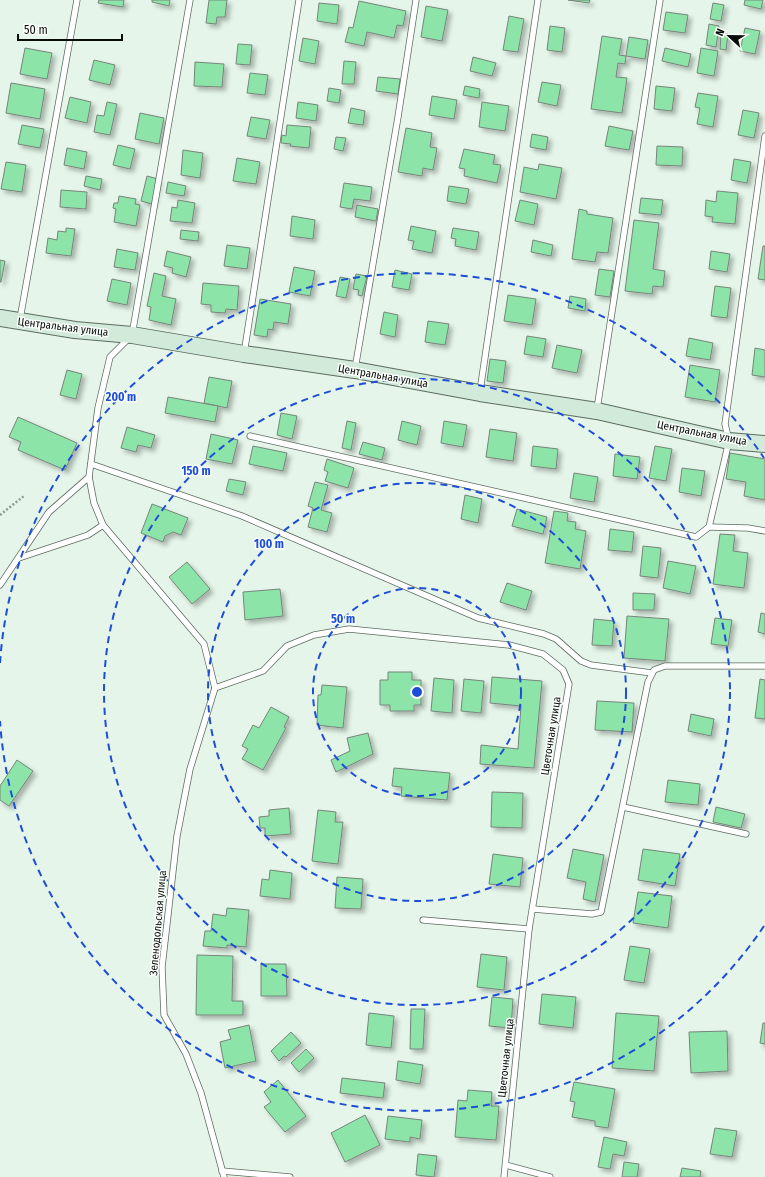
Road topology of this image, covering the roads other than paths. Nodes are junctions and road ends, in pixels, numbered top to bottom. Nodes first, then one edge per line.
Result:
1 (77, 0) edge
2 (190, 0) edge
3 (299, 0) edge
4 (416, 0) edge
5 (538, 0) edge
6 (660, 0) edge
7 (765, 136) edge
8 (0, 318) edge
9 (20, 321) junction
10 (132, 335) junction
11 (244, 354) junction
12 (355, 370) junction
13 (480, 393) junction
14 (597, 411) junction
15 (250, 436) dead end
16 (729, 441) junction
17 (765, 444) edge
18 (91, 464) junction
19 (89, 477) junction
20 (103, 525) junction
21 (709, 527) junction
22 (765, 531) edge
23 (19, 558) junction
24 (0, 585) edge
25 (765, 666) edge
26 (652, 673) junction
27 (215, 688) junction
28 (623, 807) junction
29 (746, 834) dead end
30 (533, 909) junction
31 (423, 920) dead end
32 (529, 929) junction
33 (506, 1165) junction
34 (222, 1170) junction
35 (224, 1177) edge
36 (290, 1177) edge
37 (504, 1177) edge
38 (550, 1177) edge

1 - 9 lane
2 - 10 lane
3 - 11 lane
4 - 12 lane
5 - 13 lane
6 - 14 lane
7 - 16 lane
8 - 9 street, Центральная улица
9 - 10 street, Центральная улица
10 - 11 street, Центральная улица
10 - 18 lane
11 - 12 street, Центральная улица
12 - 13 street, Центральная улица
13 - 14 street, Центральная улица
14 - 16 street, Центральная улица
15 - 21 lane
16 - 17 street, Центральная улица
16 - 21 lane
18 - 19 lane
18 - 26 lane
19 - 20 lane
19 - 23 lane
20 - 23 lane
20 - 27 lane
21 - 22 lane
23 - 24 lane
25 - 26 lane
26 - 28 lane
27 - 30 lane, Цветочная улица
27 - 34 lane, Зеленодольская улица
28 - 29 lane
28 - 30 lane
30 - 32 lane, Цветочная улица
31 - 32 lane
32 - 33 lane, Цветочная улица
33 - 37 lane, Цветочная улица
33 - 38 lane
34 - 35 lane, Зеленодольская улица
34 - 36 lane

